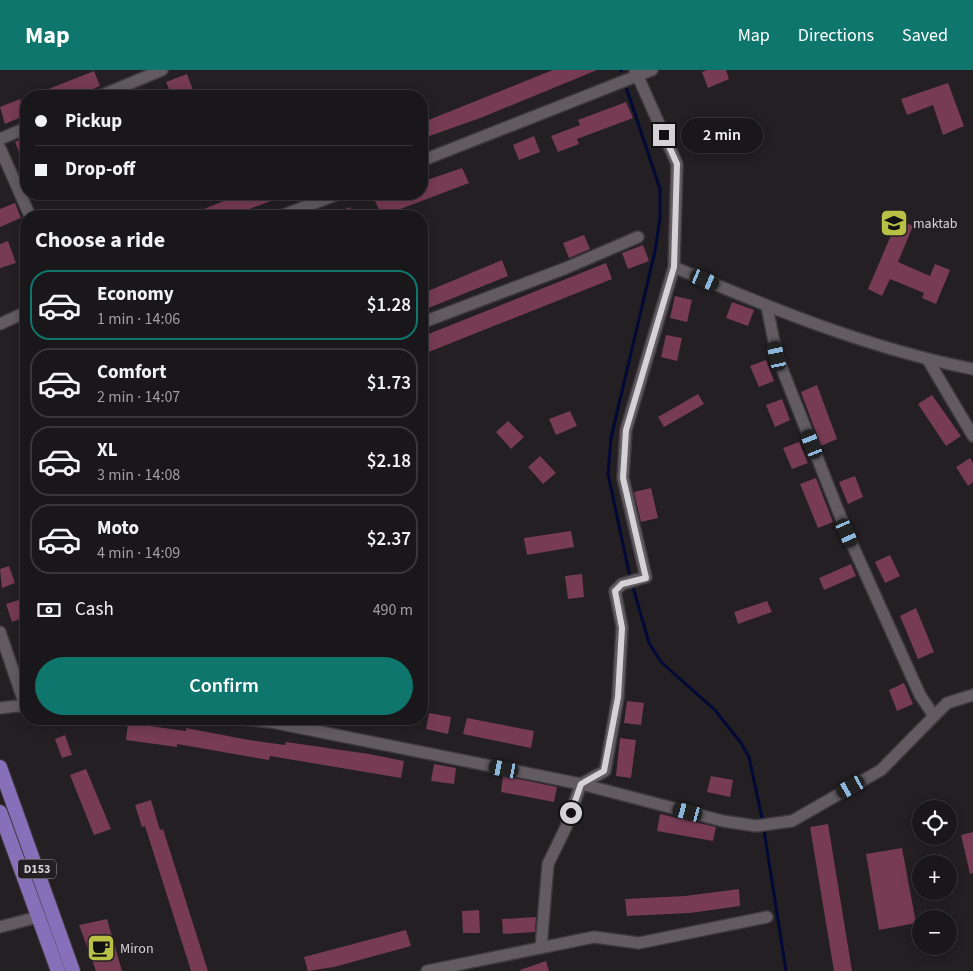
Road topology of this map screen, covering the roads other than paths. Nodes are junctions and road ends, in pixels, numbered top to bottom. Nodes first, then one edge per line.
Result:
1 (162, 70) edge
2 (652, 70) edge
3 (636, 73) edge
4 (114, 90) edge
5 (20, 131) edge
6 (0, 139) edge
7 (0, 148) edge
8 (428, 158) edge
9 (20, 193) edge
10 (322, 200) edge
11 (297, 210) edge
12 (638, 237) dead end
13 (674, 267) junction
14 (767, 307) junction
15 (20, 315) edge
16 (428, 320) edge
17 (0, 324) edge
18 (928, 360) junction
19 (973, 369) edge
20 (973, 436) edge
21 (0, 632) edge
22 (20, 688) edge
23 (973, 694) edge
24 (20, 706) edge
25 (0, 708) edge
26 (934, 716) junction
27 (295, 725) edge
28 (0, 767) edge
29 (581, 784) junction
30 (0, 812) edge
31 (38, 917) junction
32 (767, 917) dead end
33 (0, 927) edge
34 (541, 948) junction
35 (58, 971) edge
36 (73, 971) edge
37 (427, 971) edge

1 - 4 street
2 - 3 street
3 - 8 street
3 - 13 street
5 - 6 street
7 - 9 street
10 - 11 street
12 - 16 street
13 - 14 street
13 - 29 street
14 - 18 street
14 - 26 street
15 - 17 street
18 - 19 street
18 - 20 street
21 - 22 street
23 - 26 street
24 - 25 street
26 - 29 street
27 - 29 street
28 - 36 main road, D153
29 - 34 street
30 - 31 main road, D153
31 - 33 street
31 - 35 main road, D153
32 - 34 street
34 - 37 street

